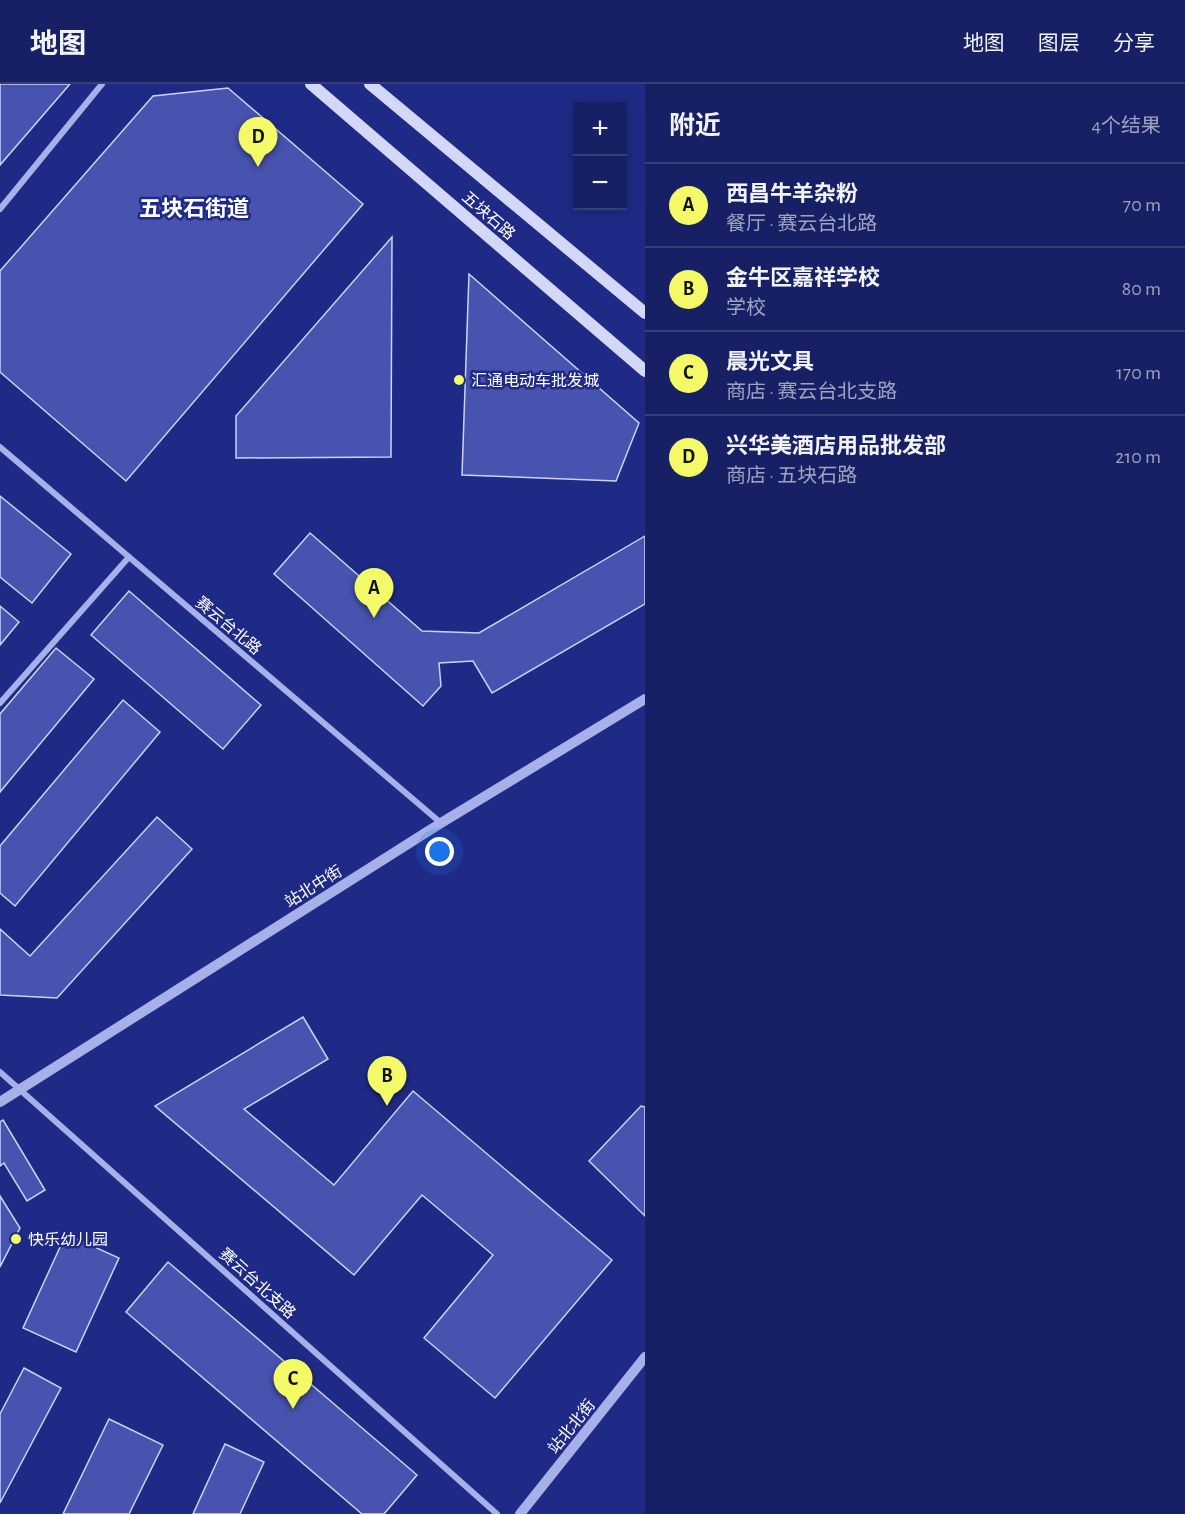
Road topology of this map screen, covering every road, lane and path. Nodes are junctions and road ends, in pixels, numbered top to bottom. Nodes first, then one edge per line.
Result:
1 (102, 84) edge
2 (311, 84) edge
3 (370, 84) edge
4 (0, 208) edge
5 (645, 313) edge
6 (645, 371) edge
7 (0, 447) edge
8 (129, 557) junction
9 (645, 699) edge
10 (0, 703) edge
11 (441, 823) junction
12 (0, 1072) edge
13 (21, 1089) junction
14 (0, 1102) edge
15 (645, 1357) edge
16 (497, 1514) edge
17 (520, 1514) edge

1 - 4 street
2 - 6 main road, 五块石路
3 - 5 main road, 五块石路
7 - 8 street, 赛云台北路
8 - 10 street
8 - 11 street, 赛云台北路
9 - 11 street, 站北中街
11 - 13 street, 站北中街
12 - 13 street, 赛云台北支路
13 - 14 street, 站北中街
13 - 16 street, 赛云台北支路
15 - 17 street, 站北北街

